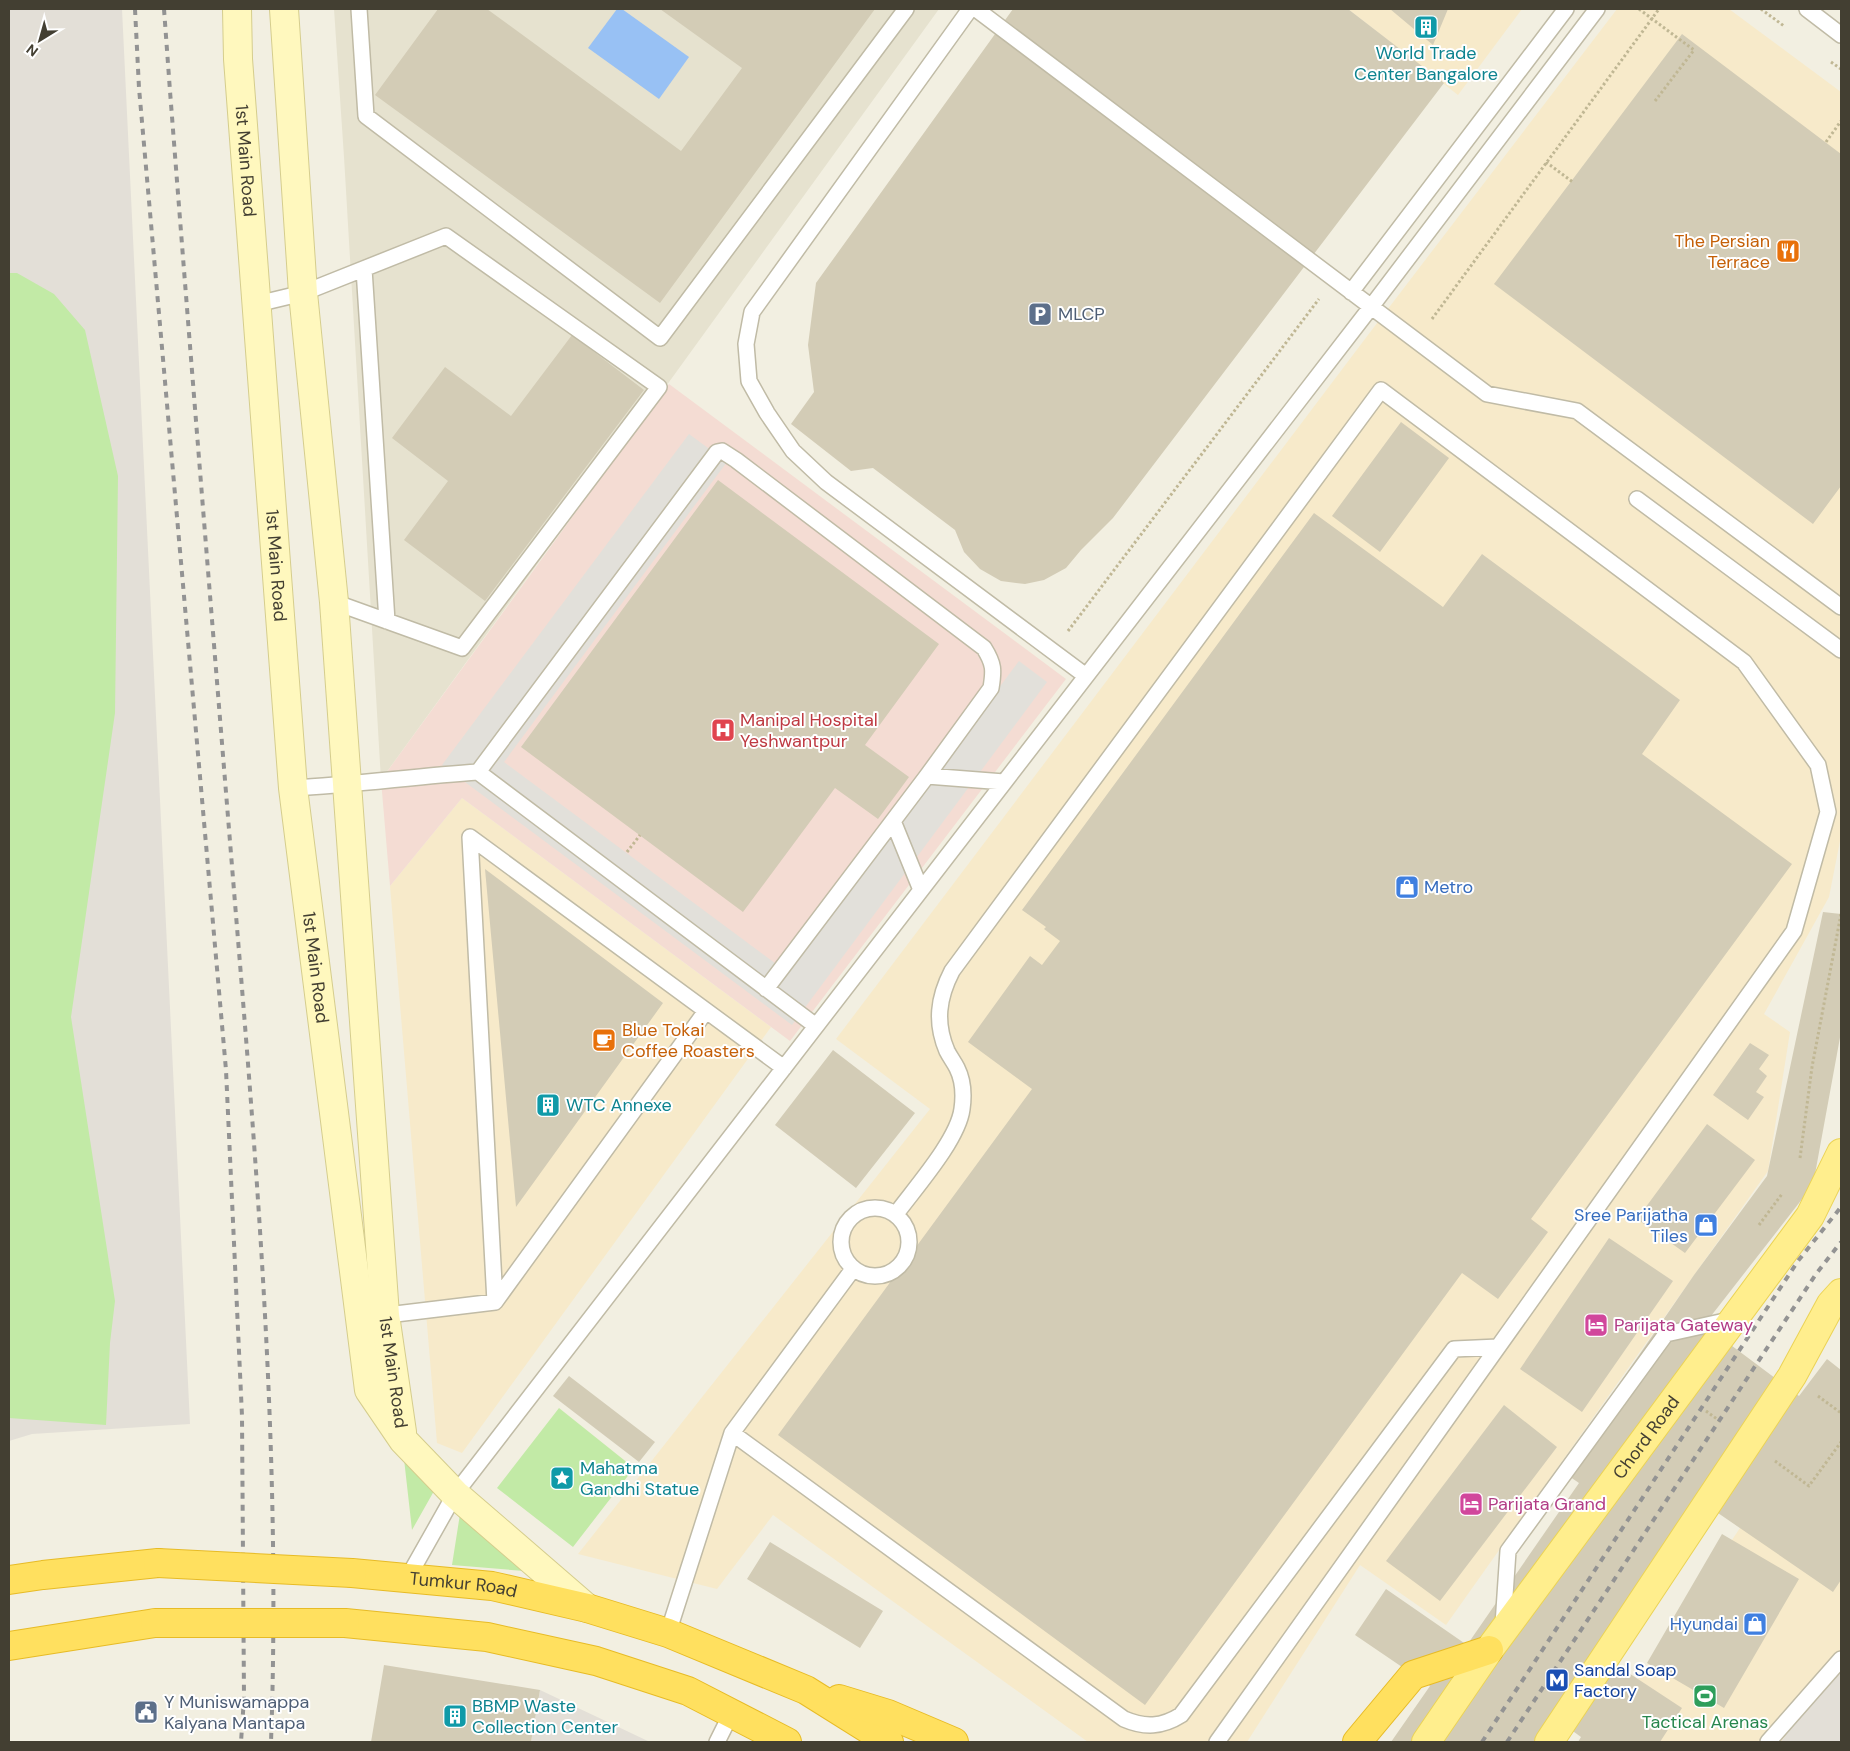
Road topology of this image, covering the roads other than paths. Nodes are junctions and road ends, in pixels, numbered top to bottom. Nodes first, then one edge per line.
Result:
1 (237, 9) edge
2 (284, 9) edge
3 (359, 9) edge
4 (906, 9) edge
5 (970, 9) edge
6 (976, 9) edge
7 (1566, 9) edge
8 (1597, 9) edge
9 (1806, 9) edge
10 (1841, 35) edge
11 (364, 269) junction
12 (1351, 292) junction
13 (303, 293) junction
14 (257, 304) junction
15 (1371, 307) junction
16 (334, 602) junction
17 (1841, 608) edge
18 (387, 621) junction
19 (1841, 640) edge
20 (1841, 650) edge
21 (1086, 676) junction
22 (478, 772) junction
23 (927, 776) junction
24 (1004, 782) junction
25 (347, 785) junction
26 (293, 788) junction
27 (1835, 815) edge
28 (893, 821) junction
29 (922, 890) junction
30 (766, 989) junction
31 (706, 1010) junction
32 (816, 1026) junction
33 (784, 1068) junction
34 (1841, 1153) edge
35 (896, 1214) junction
36 (854, 1269) junction
37 (494, 1302) junction
38 (1838, 1303) edge
39 (372, 1316) junction
40 (1734, 1318) junction
41 (1498, 1347) junction
42 (732, 1433) junction
43 (455, 1494) junction
44 (406, 1579) junction
45 (9, 1580) edge
46 (587, 1608) junction
47 (668, 1633) junction
48 (1496, 1641) junction
49 (9, 1646) edge
50 (1841, 1659) edge
51 (806, 1690) junction
52 (731, 1714) junction
53 (718, 1742) edge
54 (787, 1742) edge
55 (890, 1742) edge
56 (954, 1742) edge
57 (1217, 1742) edge
58 (1357, 1742) edge
59 (1426, 1742) edge
60 (1549, 1742) edge
61 (1768, 1742) edge

1 - 14 main road, 1st Main Road
2 - 13 main road, 1st Main Road
3 - 4 lane
5 - 21 lane
6 - 12 lane
7 - 12 lane
8 - 15 lane
9 - 10 lane
11 - 13 lane
11 - 18 lane
11 - 18 lane
12 - 15 lane
13 - 14 lane
13 - 16 main road, 1st Main Road
14 - 26 main road, 1st Main Road
15 - 17 lane
15 - 21 lane
16 - 18 lane
16 - 25 main road, 1st Main Road
19 - 20 lane
21 - 24 lane
22 - 23 lane
22 - 25 lane
22 - 30 lane
23 - 24 lane
23 - 28 lane
24 - 29 lane
25 - 26 lane
25 - 39 main road, 1st Main Road
26 - 39 main road, 1st Main Road
27 - 35 lane
27 - 41 lane
28 - 29 lane
28 - 30 lane
29 - 32 lane
30 - 32 lane
31 - 33 lane
31 - 37 lane
31 - 37 lane
32 - 33 lane
33 - 43 lane
34 - 40 main road, Chord Road
35 - 36 lane
35 - 36 lane
36 - 42 lane
37 - 39 lane
38 - 60 main road
39 - 43 main road, 1st Main Road
40 - 48 main road, Chord Road
40 - 48 lane
41 - 42 lane
41 - 57 lane
42 - 47 lane
43 - 44 lane
43 - 46 main road
44 - 45 highway, Tumkur Road, bridge
44 - 46 highway, Tumkur Road
46 - 47 highway, Tumkur Road
47 - 51 highway, Tumkur Road
48 - 58 highway
48 - 59 main road, Chord Road
49 - 52 highway, bridge
50 - 61 lane
51 - 55 highway, Tumkur Road
51 - 56 highway
52 - 53 lane
52 - 54 highway

